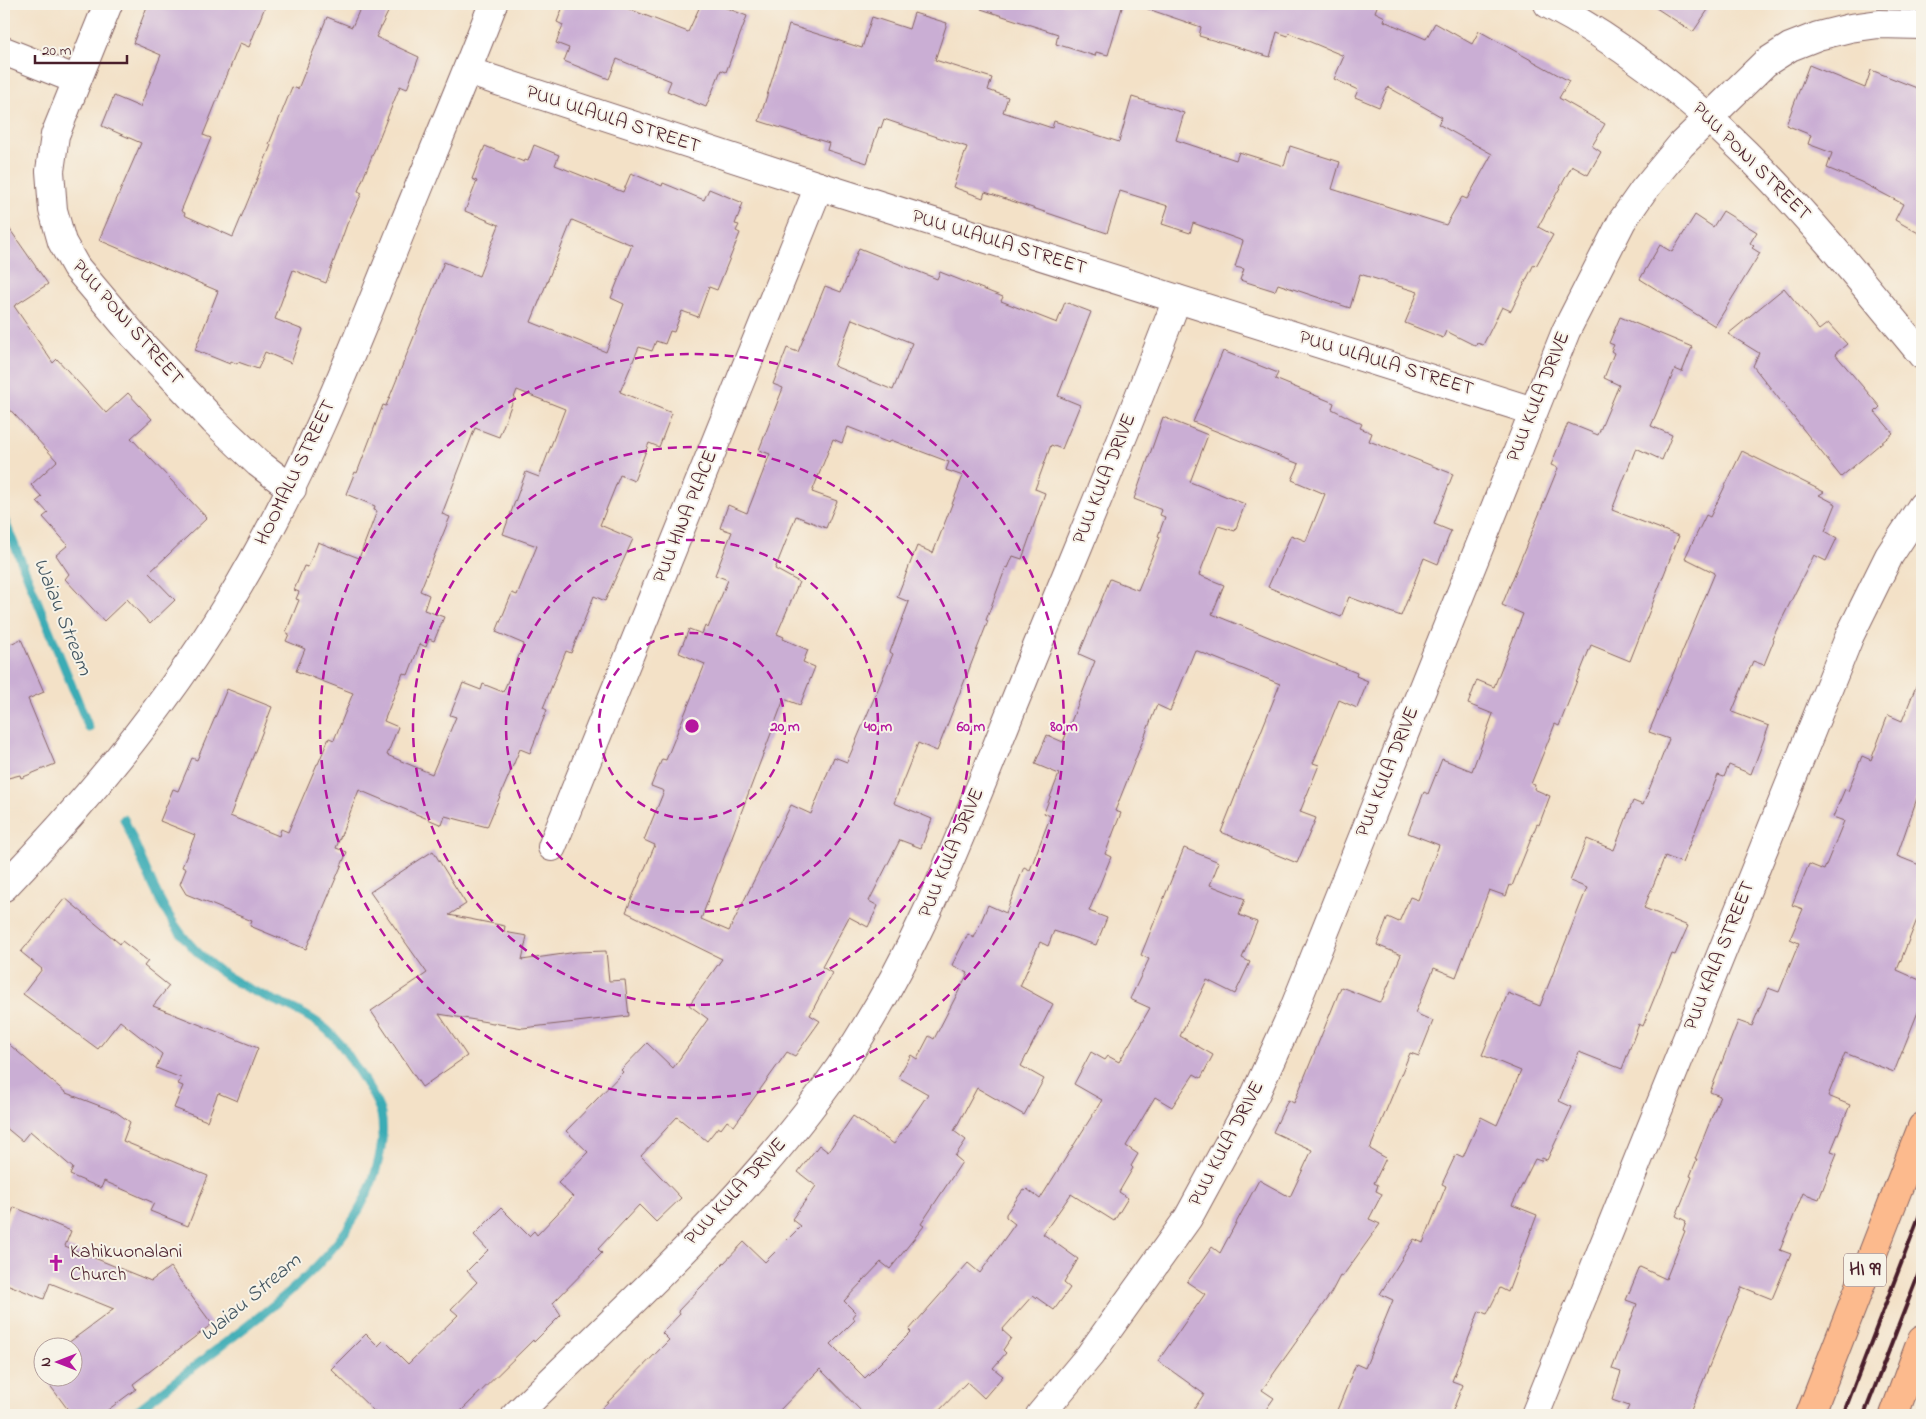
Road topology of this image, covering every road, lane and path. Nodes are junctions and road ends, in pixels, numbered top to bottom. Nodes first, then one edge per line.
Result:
1 (108, 4) edge
2 (493, 4) edge
3 (1548, 4) edge
4 (1922, 25) edge
5 (4, 51) edge
6 (467, 71) junction
7 (77, 80) junction
8 (1710, 118) junction
9 (819, 186) junction
10 (1177, 299) junction
11 (1922, 355) edge
12 (1533, 411) junction
13 (292, 489) junction
14 (1922, 506) edge
15 (552, 847) dead end
16 (4, 887) edge
17 (1922, 1127) edge
18 (1922, 1339) edge
19 (516, 1415) edge
20 (1040, 1415) edge
21 (1535, 1415) edge
22 (1810, 1415) edge
23 (1894, 1415) edge

1 - 7 street, PUU PONI STREET
2 - 6 street, HOOMALU STREET
3 - 8 street, PUU PONI STREET
4 - 8 street, PUU KULA DRIVE
5 - 7 street
6 - 9 street, PUU ULAULA STREET
6 - 13 street, HOOMALU STREET
7 - 13 street, PUU PONI STREET
8 - 11 street, PUU PONI STREET
8 - 12 street, PUU KULA DRIVE
9 - 10 street, PUU ULAULA STREET
9 - 15 street, PUU HINA PLACE
10 - 12 street, PUU ULAULA STREET
10 - 19 street, PUU KULA DRIVE
12 - 20 street, PUU KULA DRIVE
13 - 16 street, HOOMALU STREET
14 - 21 street, PUU KALA STREET
17 - 22 main road, HI 99
18 - 23 main road

